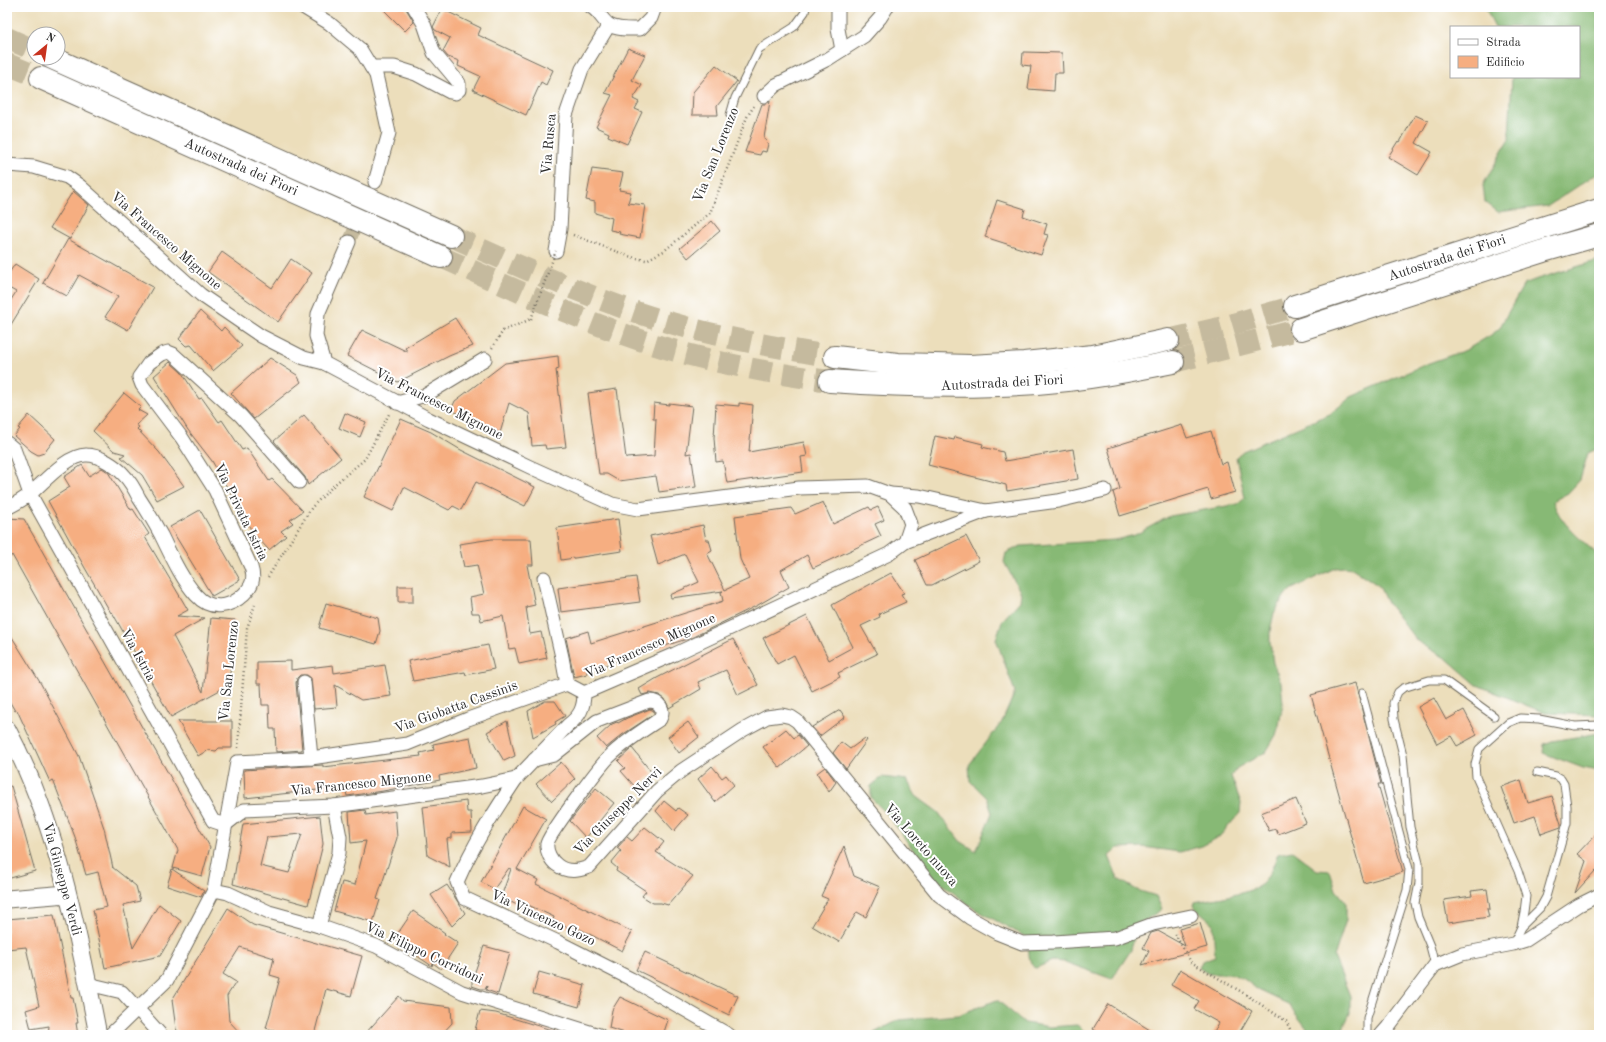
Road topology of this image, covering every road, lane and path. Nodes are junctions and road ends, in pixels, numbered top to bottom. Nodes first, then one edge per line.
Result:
1 (303, 7) edge
2 (414, 7) edge
3 (591, 7) edge
4 (655, 7) edge
5 (806, 7) edge
6 (838, 7) edge
7 (887, 7) edge
8 (609, 25) junction
9 (842, 50) junction
10 (66, 64) edge
11 (371, 67) junction
12 (41, 78) tunnel mouth
13 (764, 96) joint
14 (730, 116) dead end
15 (7, 165) edge
16 (375, 182) tunnel mouth
17 (1599, 210) edge
18 (560, 229) junction
19 (1599, 235) edge
20 (451, 236) tunnel mouth
21 (348, 242) tunnel mouth
22 (556, 251) joint
23 (441, 257) tunnel mouth
24 (1295, 306) tunnel mouth
25 (1301, 329) tunnel mouth
26 (1168, 340) tunnel mouth
27 (835, 357) tunnel mouth
28 (485, 359) joint
29 (1173, 362) tunnel mouth
30 (324, 363) junction
31 (830, 381) tunnel mouth
32 (397, 403) junction
33 (389, 414) dead end
34 (7, 443) edge
35 (299, 482) dead end
36 (1105, 490) dead end
37 (30, 494) junction
38 (890, 494) junction
39 (7, 508) edge
40 (986, 511) junction
41 (905, 542) junction
42 (544, 578) dead end
43 (264, 582) dead end
44 (256, 602) dead end
45 (304, 682) dead end
46 (567, 684) junction
47 (584, 693) junction
48 (1362, 693) dead end
49 (1494, 716) dead end
50 (1599, 725) edge
51 (8, 731) edge
52 (310, 758) junction
53 (534, 760) junction
54 (237, 762) junction
55 (1537, 772) dead end
56 (516, 778) junction
57 (858, 795) joint
58 (334, 806) junction
59 (225, 826) junction
60 (214, 890) junction
61 (67, 894) junction
62 (1599, 896) edge
63 (7, 899) edge
64 (1191, 916) dead end
65 (1168, 921) junction
66 (319, 926) junction
67 (1521, 927) junction
68 (1513, 944) junction
69 (1435, 965) junction
70 (88, 984) junction
71 (138, 1008) junction
72 (98, 1035) edge
73 (110, 1035) edge
74 (161, 1035) edge
75 (599, 1035) edge
76 (729, 1035) edge
77 (1293, 1035) edge
78 (1367, 1035) edge
79 (1381, 1035) edge

1 - 11 street
2 - 11 street
3 - 8 street
4 - 8 street
5 - 14 lane
6 - 9 street
7 - 9 street
8 - 18 street, Via Rusca
9 - 13 street
10 - 20 highway, Autostrada dei Fiori
11 - 16 street
12 - 23 highway, Autostrada dei Fiori
13 - 18 path, Via San Lorenzo
15 - 30 street, Via Francesco Mignone
17 - 24 highway, Autostrada dei Fiori
18 - 22 street, Via Rusca
19 - 25 highway, Autostrada dei Fiori
21 - 30 street
22 - 28 path, bridge
26 - 27 highway, Autostrada dei Fiori
28 - 32 street
29 - 31 highway, Autostrada dei Fiori
30 - 32 street, Via Francesco Mignone
32 - 38 street, Via Francesco Mignone
33 - 43 path
34 - 37 street, Via Istria
35 - 37 street, Via Privata Istria
36 - 40 street, Via Francesco Mignone
37 - 39 street
37 - 59 street, Via Istria
38 - 40 street, Via Francesco Mignone
38 - 41 street, Via Francesco Mignone
40 - 41 street, Via Francesco Mignone
41 - 47 street, Via Francesco Mignone
42 - 46 street, Via Francesco Mignone
44 - 54 path, Via San Lorenzo
45 - 52 street
46 - 47 street
46 - 52 street, Via Giobatta Cassinis
47 - 53 street, Via Francesco Mignone
48 - 78 lane
49 - 69 lane
50 - 67 lane
51 - 61 street, Via Giuseppe Verdi
52 - 54 street, Via Giobatta Cassinis
53 - 56 street, Via Francesco Mignone
53 - 57 street, Via Giuseppe Nervi
54 - 59 street
55 - 67 lane
56 - 58 street, Via Francesco Mignone
56 - 76 street, Via Vincenzo Gozo
57 - 65 street, Via Loreto nuova
58 - 59 street, Via Francesco Mignone
58 - 66 street
59 - 60 street
60 - 66 street, Via Filippo Corridoni
60 - 71 street
61 - 63 street
61 - 70 street, Via Giuseppe Verdi
62 - 68 street
64 - 65 street, Via Loreto nuova
65 - 77 path
66 - 75 street, Via Filippo Corridoni
67 - 68 lane
68 - 69 street
69 - 79 street
70 - 71 street
70 - 72 street, Via Giuseppe Verdi
71 - 73 street
71 - 74 street

